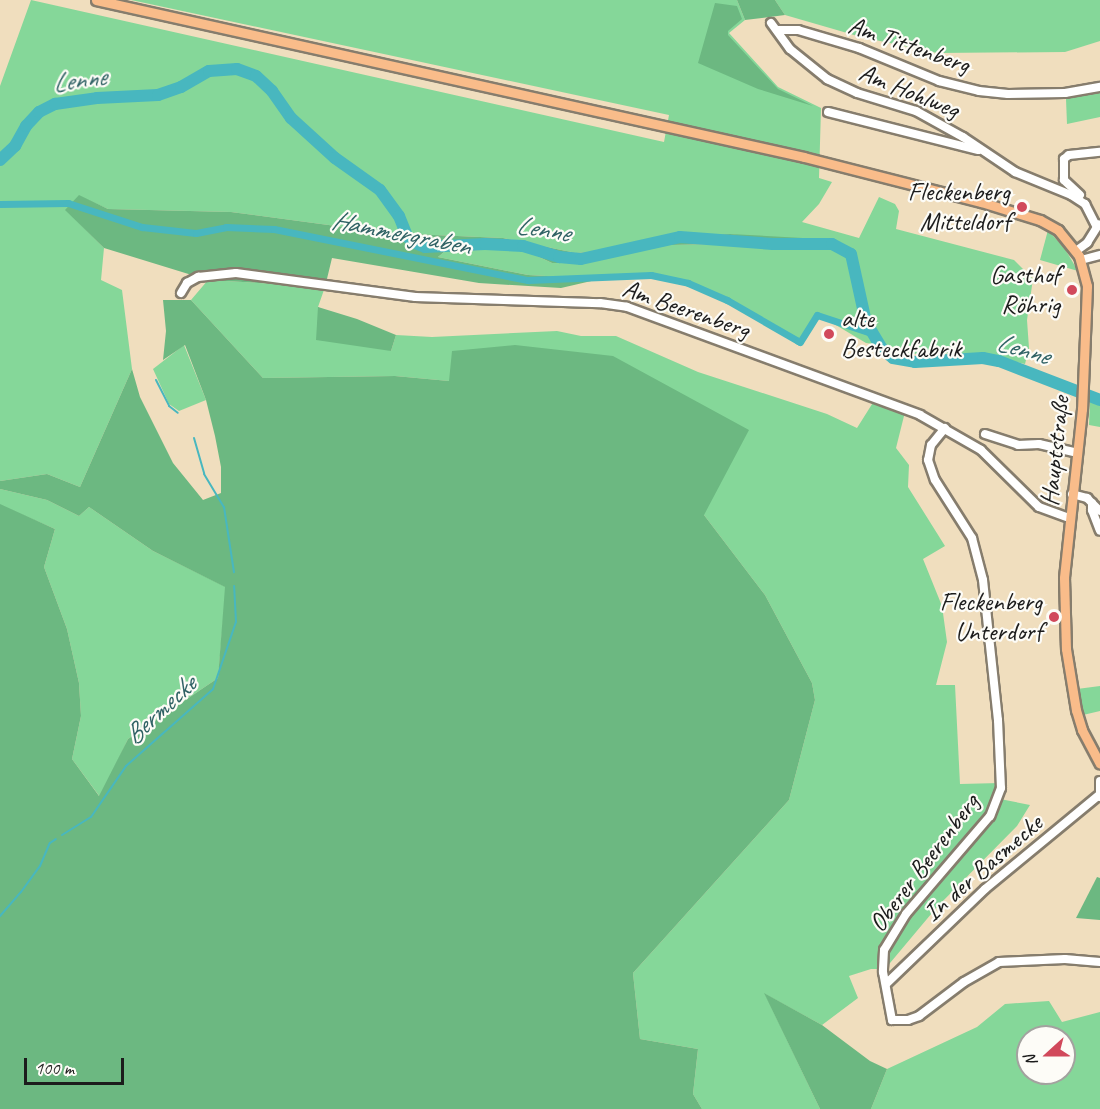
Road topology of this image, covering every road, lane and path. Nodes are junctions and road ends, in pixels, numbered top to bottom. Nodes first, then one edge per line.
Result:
1 (96, 0) edge
2 (771, 23) dead end
3 (777, 30) junction
4 (1100, 87) edge
5 (828, 112) dead end
6 (982, 151) junction
7 (1100, 152) edge
8 (1085, 204) junction
9 (1098, 225) edge
10 (1100, 255) edge
11 (1079, 256) junction
12 (181, 293) dead end
13 (945, 428) junction
14 (988, 435) dead end
15 (1078, 453) junction
16 (1072, 495) junction
17 (1092, 503) junction
18 (1100, 512) edge
19 (1069, 518) junction
20 (1100, 531) edge
21 (1100, 764) edge
22 (1100, 781) edge
23 (1099, 796) edge
24 (1100, 962) edge
25 (886, 984) junction

1 - 11 main road
2 - 3 street, Am Hohlweg
3 - 4 street, Am Tittenberg
3 - 6 street, Am Hohlweg
5 - 6 street
6 - 8 street, Am Hohlweg
7 - 8 street
8 - 9 street
9 - 11 street
10 - 11 street
11 - 15 main road, Hauptstraße
12 - 13 street, Am Beerenberg
13 - 19 street, Am Beerenberg
13 - 25 street, Oberer Beerenberg
14 - 15 street
15 - 16 main road, Hauptstraße
16 - 17 street
16 - 19 main road, Hauptstraße
17 - 18 street
17 - 20 street
19 - 21 main road, Hauptstraße
22 - 23 street, In der Basmecke
23 - 25 street, In der Basmecke
24 - 25 street

